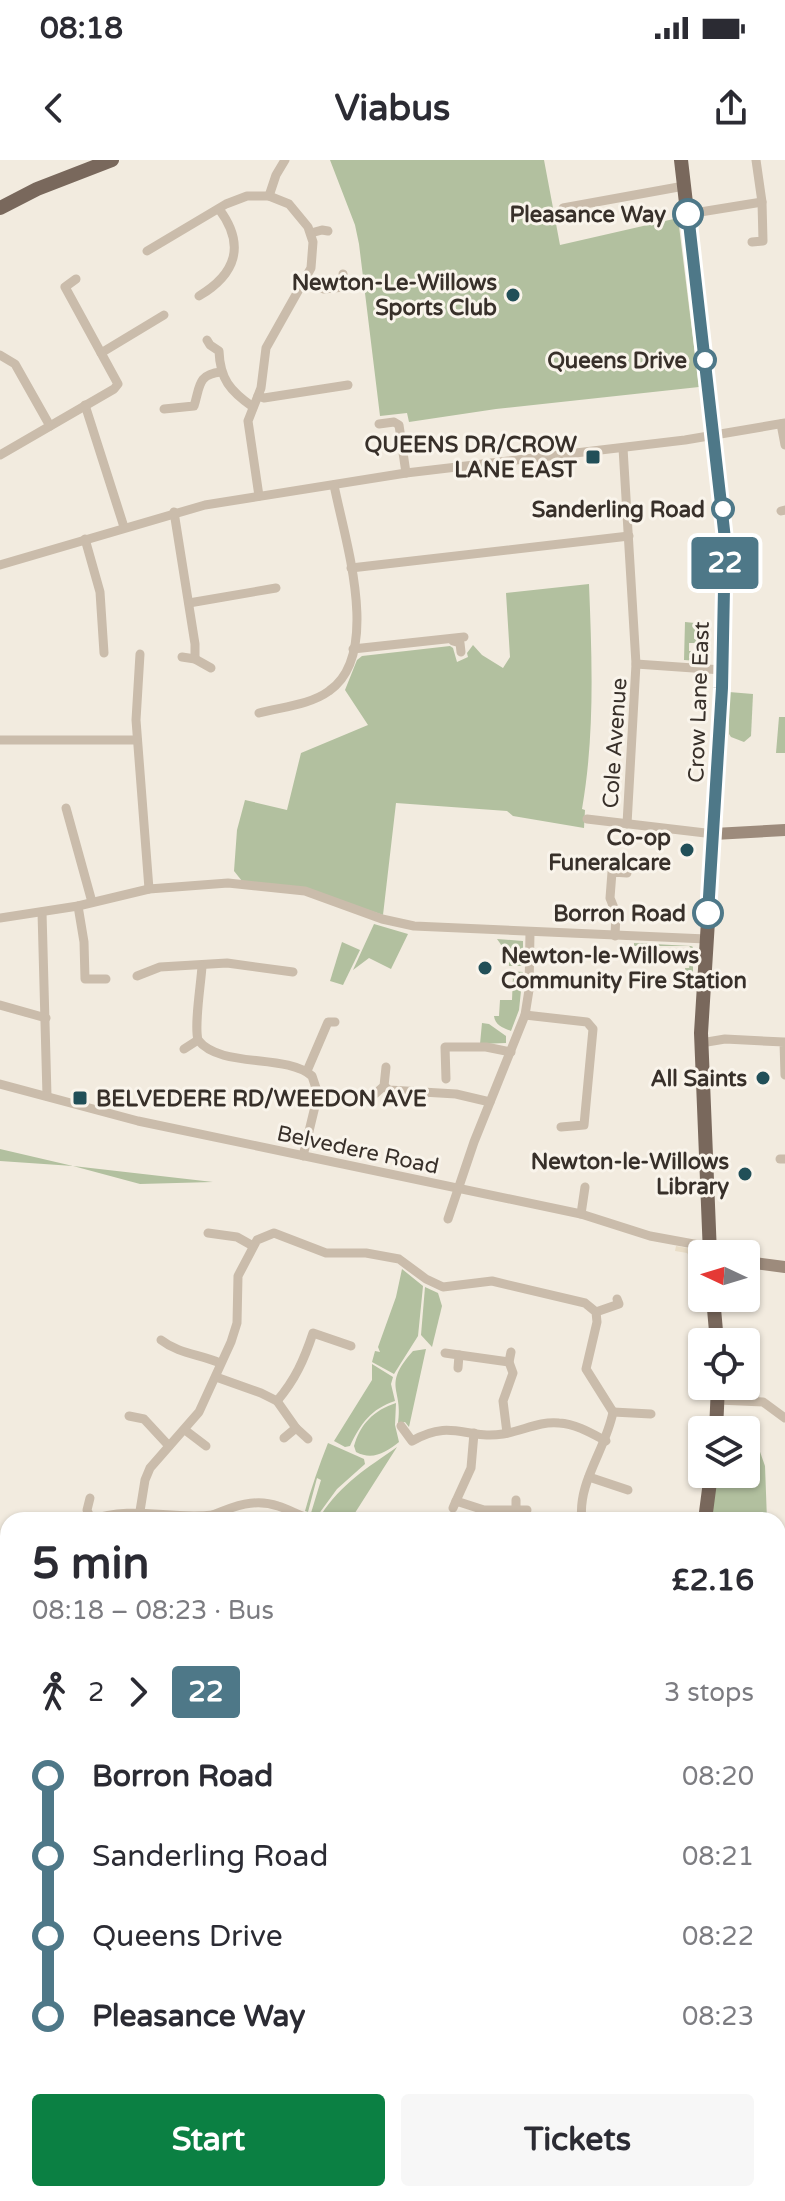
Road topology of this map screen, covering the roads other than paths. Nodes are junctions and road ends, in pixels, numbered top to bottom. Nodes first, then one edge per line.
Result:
1 (112, 160) edge
2 (285, 160) edge
3 (681, 160) edge
4 (756, 160) edge
5 (684, 186) junction
6 (269, 196) junction
7 (762, 202) junction
8 (0, 208) edge
9 (563, 208) dead end
10 (219, 209) junction
11 (688, 214) junction
12 (328, 231) dead end
13 (311, 233) junction
14 (752, 242) dead end
15 (147, 251) dead end
16 (343, 274) dead end
17 (76, 279) dead end
18 (305, 281) junction
19 (212, 302) dead end
20 (147, 309) dead end
21 (164, 315) dead end
22 (154, 321) junction
23 (207, 340) dead end
24 (101, 353) junction
25 (0, 355) edge
26 (221, 372) junction
27 (348, 385) dead end
28 (258, 396) junction
29 (85, 405) junction
30 (253, 407) junction
31 (164, 409) dead end
32 (783, 423) edge
33 (379, 424) dead end
34 (50, 426) junction
35 (714, 436) junction
36 (785, 445) edge
37 (623, 448) junction
38 (0, 455) edge
39 (406, 473) junction
40 (334, 485) junction
41 (259, 496) junction
42 (174, 512) junction
43 (124, 527) junction
44 (629, 536) junction
45 (85, 539) junction
46 (0, 565) edge
47 (351, 568) junction
48 (276, 588) dead end
49 (189, 603) junction
50 (464, 637) dead end
51 (453, 641) junction
52 (353, 649) junction
53 (461, 652) dead end
54 (104, 653) dead end
55 (140, 654) dead end
56 (182, 657) dead end
57 (195, 659) junction
58 (636, 664) junction
59 (211, 668) dead end
60 (722, 670) junction
61 (259, 713) dead end
62 (0, 740) edge
63 (137, 740) junction
64 (66, 808) dead end
65 (587, 819) dead end
66 (627, 824) junction
67 (785, 830) edge
68 (714, 834) junction
69 (627, 873) dead end
70 (149, 889) junction
71 (92, 902) junction
72 (78, 906) junction
73 (42, 912) junction
74 (0, 918) edge
75 (530, 932) junction
76 (615, 936) junction
77 (706, 939) junction
78 (202, 966) junction
79 (293, 972) dead end
80 (137, 976) dead end
81 (106, 979) dead end
82 (0, 1005) edge
83 (525, 1015) junction
84 (46, 1018) junction
85 (329, 1021) dead end
86 (198, 1040) junction
87 (784, 1040) edge
88 (701, 1043) junction
89 (184, 1049) dead end
90 (511, 1052) junction
91 (386, 1067) dead end
92 (307, 1071) junction
93 (785, 1075) edge
94 (446, 1079) dead end
95 (0, 1084) edge
96 (384, 1086) junction
97 (375, 1094) dead end
98 (47, 1096) junction
99 (490, 1102) junction
100 (561, 1127) dead end
101 (303, 1156) junction
102 (585, 1187) dead end
103 (459, 1188) junction
104 (581, 1214) junction
105 (448, 1219) dead end
106 (208, 1233) dead end
107 (710, 1240) edge
108 (688, 1245) edge
109 (253, 1246) junction
110 (760, 1265) edge
111 (785, 1267) edge
112 (619, 1305) dead end
113 (596, 1312) junction
114 (161, 1340) dead end
115 (351, 1346) dead end
116 (445, 1353) dead end
117 (459, 1355) junction
118 (220, 1363) junction
119 (458, 1368) dead end
120 (216, 1377) junction
121 (753, 1400) edge
122 (277, 1401) junction
123 (613, 1412) junction
124 (651, 1414) dead end
125 (129, 1415) dead end
126 (785, 1418) edge
127 (401, 1426) dead end
128 (296, 1428) junction
129 (185, 1430) junction
130 (474, 1433) junction
131 (507, 1433) junction
132 (284, 1438) dead end
133 (308, 1439) dead end
134 (412, 1441) junction
135 (606, 1441) junction
136 (169, 1446) junction
137 (206, 1446) dead end
138 (402, 1447) dead end
139 (589, 1477) junction
140 (709, 1488) edge
141 (628, 1490) dead end
142 (93, 1496) dead end
143 (520, 1507) dead end
144 (140, 1511) junction
145 (88, 1512) edge
146 (115, 1512) edge
147 (147, 1512) edge
148 (224, 1512) edge
149 (288, 1512) edge
150 (582, 1512) edge
151 (706, 1512) edge

1 - 8 main road
2 - 6 street
3 - 5 main road, Crow Lane East
4 - 7 street
5 - 9 street
5 - 11 main road, Crow Lane East
6 - 10 street
6 - 13 street
7 - 11 street
7 - 14 street
10 - 15 street
10 - 19 street
11 - 35 main road, Crow Lane East
12 - 13 street
13 - 18 street
16 - 18 street
17 - 24 street
18 - 28 street
20 - 22 street
21 - 22 street
22 - 24 street
23 - 26 street
24 - 29 street
25 - 34 street
26 - 30 street
26 - 31 street
27 - 28 street
28 - 30 street
29 - 34 street
29 - 43 street
30 - 41 street
32 - 35 street
32 - 36 street
33 - 39 street
34 - 38 street
35 - 37 street
35 - 60 main road, Crow Lane East
37 - 39 street
37 - 44 street, Cole Avenue
39 - 40 street
40 - 41 street
40 - 47 street
41 - 42 street
42 - 43 street
42 - 49 street
43 - 45 street
44 - 47 street
44 - 58 street, Cole Avenue
45 - 46 street
45 - 54 street
47 - 52 street
48 - 49 street
49 - 57 street
50 - 51 street
51 - 52 street
51 - 53 street
52 - 61 street
55 - 63 street
56 - 57 street
57 - 59 street
58 - 60 street, Cole Avenue
58 - 66 street, Cole Avenue
60 - 68 main road, Crow Lane East
62 - 63 street
63 - 70 street
64 - 71 street
65 - 66 street
66 - 68 street
67 - 68 street
68 - 77 main road, Crow Lane East
69 - 76 street
70 - 71 street
70 - 75 street
71 - 72 street
72 - 73 street
72 - 81 street
73 - 74 street
73 - 84 street
75 - 76 street
75 - 83 street
76 - 77 street
77 - 88 main road, Crow Lane East
78 - 79 street
78 - 80 street
78 - 86 street
82 - 84 street
83 - 90 street
83 - 100 street
84 - 98 street
85 - 92 street
86 - 89 street
86 - 92 street
87 - 88 street
87 - 93 street
88 - 107 main road, Crow Lane East
90 - 94 street
90 - 99 street
91 - 96 street
92 - 101 street
95 - 98 street, Belvedere Road
96 - 97 street
96 - 99 street
98 - 101 street, Belvedere Road
99 - 103 street
101 - 103 street, Belvedere Road
102 - 104 street
103 - 104 street, Belvedere Road
103 - 105 street
104 - 108 street, Belvedere Road
106 - 109 street
109 - 113 street
109 - 118 street
110 - 111 street
112 - 113 street
113 - 123 street
114 - 118 street
115 - 122 street
116 - 117 street
117 - 119 street
117 - 131 street
118 - 120 street
120 - 122 street
120 - 129 street
121 - 126 street
122 - 128 street
123 - 124 street
123 - 135 street
125 - 136 street
127 - 134 street
128 - 132 street
128 - 133 street
129 - 136 street
129 - 137 street
130 - 131 street
130 - 134 street
130 - 143 street
131 - 135 street
134 - 138 street
135 - 139 street
136 - 144 street
139 - 141 street
139 - 150 street
140 - 151 main road
142 - 145 street
144 - 146 street
144 - 147 street
148 - 149 street

